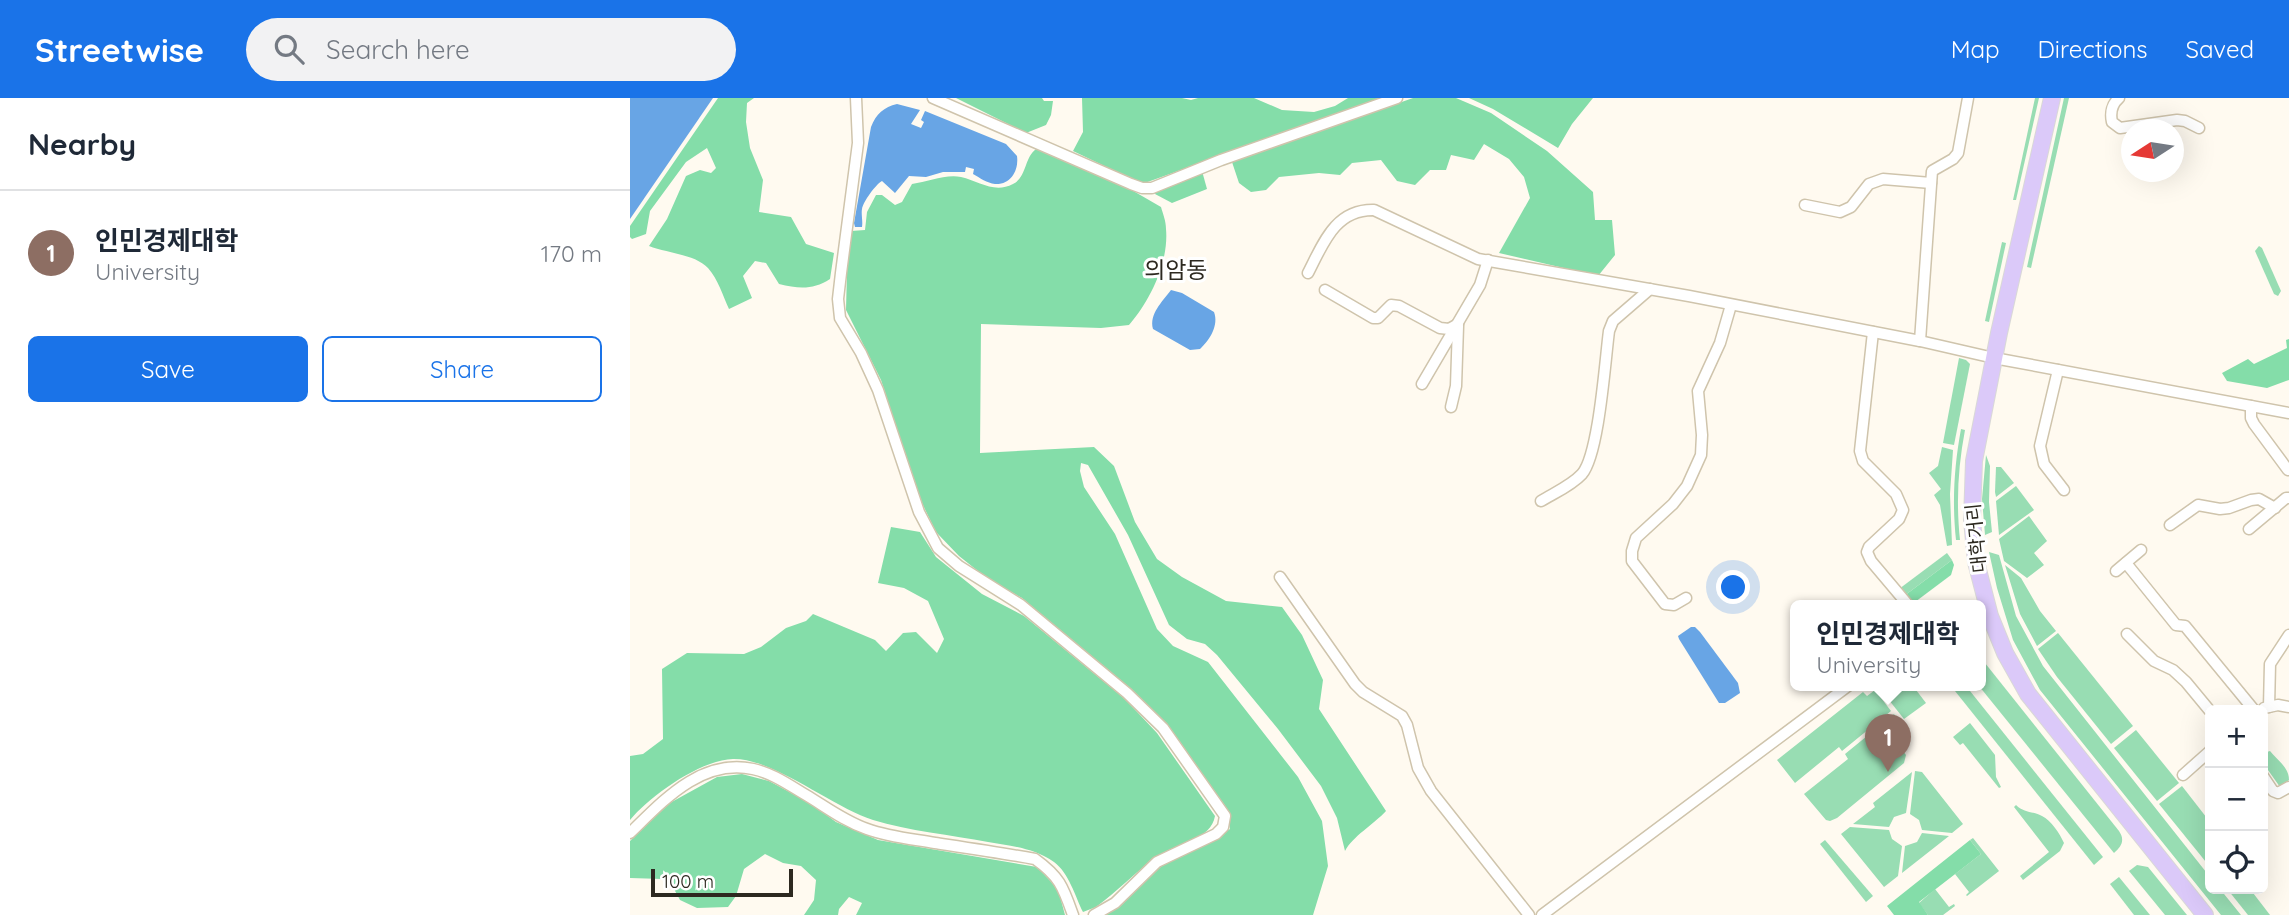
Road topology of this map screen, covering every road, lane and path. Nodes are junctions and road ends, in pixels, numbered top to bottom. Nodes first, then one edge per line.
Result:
1 (856, 98) edge
2 (933, 98) edge
3 (1397, 98) edge
4 (1968, 98) edge
5 (2052, 98) edge
6 (2119, 98) edge
7 (2199, 128) dead end
8 (1931, 183) junction
9 (1805, 205) dead end
10 (1488, 260) junction
11 (1308, 273) dead end
12 (1650, 289) junction
13 (1325, 290) dead end
14 (1731, 305) junction
15 (1458, 324) junction
16 (1873, 332) junction
17 (1920, 341) junction
18 (1994, 358) junction
19 (2058, 370) junction
20 (1422, 384) dead end
21 (2251, 406) junction
22 (1451, 407) dead end
23 (2289, 413) edge
24 (2288, 470) edge
25 (2064, 490) dead end
26 (2289, 498) edge
27 (1541, 501) dead end
28 (2275, 508) junction
29 (2170, 525) dead end
30 (2249, 529) dead end
31 (2141, 550) dead end
32 (2126, 563) junction
33 (2116, 571) dead end
34 (1280, 578) dead end
35 (1686, 598) dead end
36 (1904, 600) edge
37 (2127, 634) dead end
38 (2289, 635) edge
39 (1842, 691) edge
40 (2205, 705) edge
41 (2250, 705) edge
42 (2265, 705) edge
43 (2289, 707) edge
44 (2268, 708) edge
45 (2205, 755) edge
46 (2183, 775) dead end
47 (2268, 784) edge
48 (2289, 787) edge
49 (630, 832) edge
50 (1073, 915) edge
51 (1094, 915) edge
52 (1529, 915) edge
53 (1542, 915) edge
54 (2205, 915) edge

1 - 51 street
2 - 3 street
4 - 8 street
5 - 18 main road, 대학거리
6 - 7 street
8 - 9 street
8 - 17 street
10 - 11 street
10 - 12 street
10 - 15 street
12 - 14 street
12 - 27 street
13 - 15 street
14 - 16 street
14 - 35 street
15 - 20 street
15 - 22 street
16 - 17 street
16 - 36 street
17 - 18 street
18 - 19 street
18 - 54 main road, 대학거리
19 - 21 street
19 - 25 street
21 - 23 street
21 - 24 street
26 - 28 street
28 - 29 street
28 - 30 street
31 - 32 street
32 - 33 street
32 - 41 street
34 - 52 street
37 - 40 street
38 - 42 street
39 - 53 street
43 - 44 street
45 - 46 street
47 - 48 street
49 - 50 street

